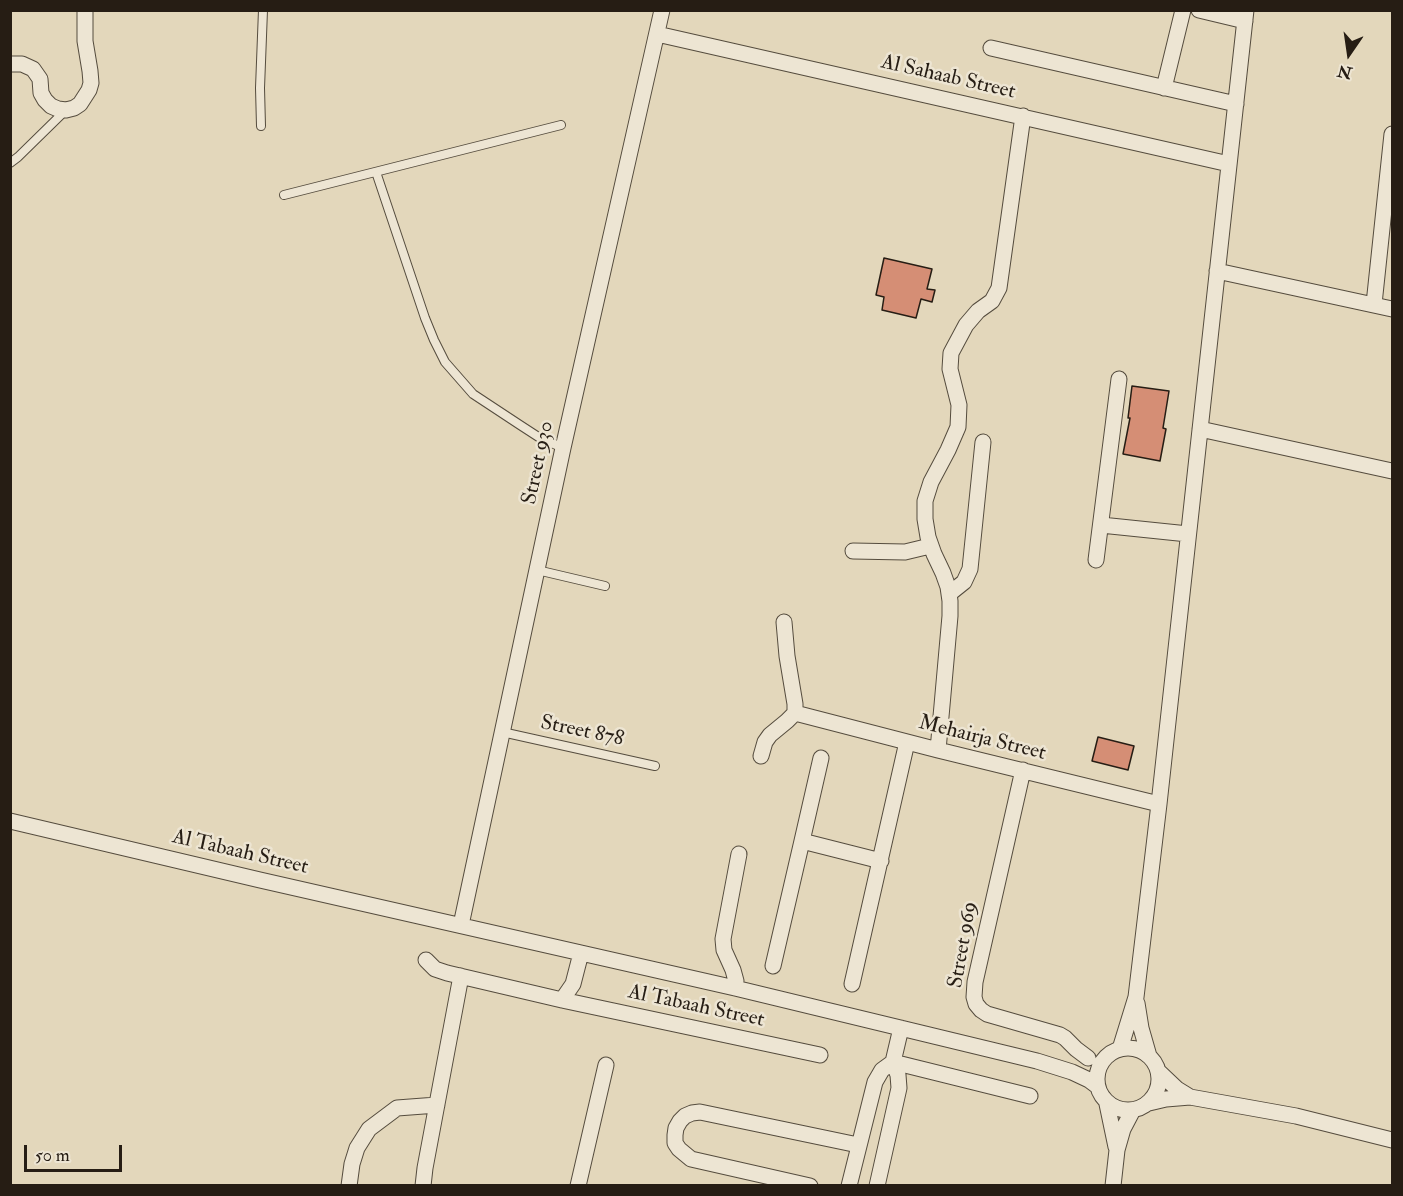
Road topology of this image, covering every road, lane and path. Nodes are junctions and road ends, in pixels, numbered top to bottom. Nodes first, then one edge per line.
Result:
1 (86, 10) edge
2 (263, 10) edge
3 (662, 10) edge
4 (1183, 10) edge
5 (1199, 10) edge
6 (1246, 16) edge
7 (657, 33) junction
8 (991, 48) dead end
9 (10, 64) edge
10 (1164, 88) junction
11 (1236, 104) junction
12 (66, 110) junction
13 (1023, 116) junction
14 (561, 125) dead end
15 (261, 126) dead end
16 (1392, 142) edge
17 (10, 163) edge
18 (1229, 164) junction
19 (376, 172) junction
20 (285, 195) dead end
21 (1217, 272) junction
22 (1374, 304) junction
23 (1392, 309) edge
24 (1119, 379) dead end
25 (1200, 429) junction
26 (983, 442) dead end
27 (563, 448) junction
28 (1392, 471) edge
29 (1101, 525) junction
30 (1188, 534) junction
31 (930, 546) junction
32 (853, 551) dead end
33 (1096, 560) dead end
34 (537, 570) junction
35 (605, 586) dead end
36 (949, 594) junction
37 (784, 622) dead end
38 (795, 713) junction
39 (502, 732) junction
40 (907, 742) junction
41 (938, 750) junction
42 (761, 756) dead end
43 (821, 758) dead end
44 (655, 766) dead end
45 (1023, 770) junction
46 (1159, 804) junction
47 (10, 821) edge
48 (802, 841) junction
49 (740, 854) dead end
50 (881, 861) junction
51 (461, 925) junction
52 (581, 953) junction
53 (426, 960) dead end
54 (773, 966) dead end
55 (461, 976) junction
56 (852, 984) dead end
57 (735, 988) junction
58 (1136, 998) junction
59 (562, 1000) junction
60 (901, 1028) junction
61 (1114, 1052) junction
62 (820, 1055) dead end
63 (1149, 1056) junction
64 (1088, 1058) junction
65 (1037, 1061) junction
66 (893, 1062) junction
67 (606, 1065) dead end
68 (1158, 1071) junction
69 (1097, 1086) junction
70 (1029, 1096) dead end
71 (1190, 1097) junction
72 (1149, 1103) junction
73 (1107, 1104) junction
74 (437, 1105) junction
75 (1133, 1110) junction
76 (1392, 1140) edge
77 (858, 1145) junction
78 (1117, 1150) junction
79 (349, 1185) edge
80 (423, 1185) edge
81 (578, 1185) edge
82 (810, 1185) edge
83 (849, 1185) edge
84 (877, 1185) edge
85 (1113, 1185) edge

1 - 12 street
2 - 15 lane
3 - 7 street, Street 930
4 - 10 street
5 - 6 street
6 - 11 street
7 - 13 street, Al Sahaab Street
7 - 27 street, Street 930
8 - 10 street
9 - 12 street
10 - 11 street
11 - 18 street
12 - 17 lane
13 - 18 street, Al Sahaab Street
13 - 31 street
14 - 19 lane
16 - 22 street
18 - 21 street
19 - 20 lane
19 - 27 lane
21 - 22 street
21 - 25 street
22 - 23 street
24 - 29 street
25 - 28 street
25 - 30 street
26 - 36 street
27 - 34 street, Street 930
29 - 30 street
29 - 33 street
30 - 46 street
31 - 32 street
31 - 36 street
34 - 35 lane
34 - 39 street, Street 930
36 - 41 street
37 - 38 street
38 - 40 street, Mehairja Street
38 - 42 street
39 - 44 lane, Street 878
39 - 51 street, Street 930
40 - 41 street, Mehairja Street
40 - 50 street
41 - 45 street, Mehairja Street
43 - 48 street
45 - 46 street, Mehairja Street
45 - 64 street, Street 969
46 - 58 street
47 - 51 street, Al Tabaah Street
48 - 50 street
48 - 54 street
49 - 57 street
50 - 56 street
51 - 52 street, Al Tabaah Street
52 - 57 street, Al Tabaah Street
52 - 59 street
53 - 55 street, Al Tabaah Street
55 - 59 street, Al Tabaah Street
55 - 74 street
57 - 60 street, Al Tabaah Street
58 - 61 street
58 - 63 street
59 - 62 street, Al Tabaah Street
60 - 65 street, Al Tabaah Street
60 - 66 street
61 - 63 street
61 - 64 street
61 - 69 street
63 - 68 street
64 - 65 street
65 - 69 street
66 - 70 street
66 - 77 street
66 - 84 street
67 - 81 street
68 - 71 street
68 - 72 street
69 - 73 street
71 - 72 street
71 - 76 street
72 - 75 street
73 - 75 street
73 - 78 street
74 - 79 street
74 - 80 street
75 - 78 street
77 - 82 street
77 - 83 street
78 - 85 street

